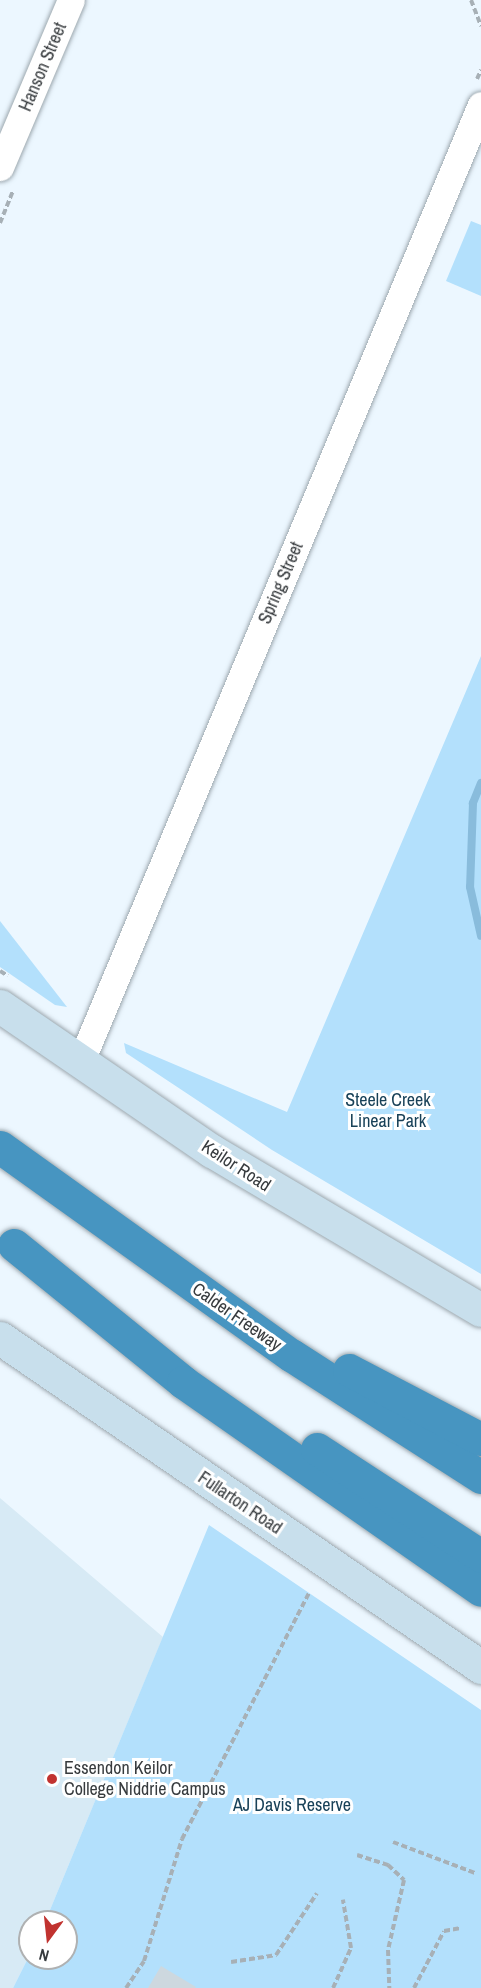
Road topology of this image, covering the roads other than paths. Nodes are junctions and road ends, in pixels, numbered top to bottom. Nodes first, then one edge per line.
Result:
1 (71, 0) edge
2 (481, 105) edge
3 (0, 167) edge
4 (8, 994) edge
5 (81, 1061) junction
6 (0, 1147) edge
7 (110, 1229) junction
8 (7, 1240) edge
9 (481, 1310) edge
10 (0, 1338) edge
11 (481, 1439) edge
12 (481, 1477) edge
13 (481, 1556) edge
14 (481, 1590) edge
15 (481, 1667) edge

1 - 3 street, Hanson Street
2 - 5 street, Spring Street
4 - 5 main road, Keilor Road
5 - 9 main road, Keilor Road
6 - 7 highway, Calder Freeway
7 - 11 highway
7 - 12 highway, Calder Freeway
8 - 13 highway
8 - 14 highway
10 - 15 main road, Fullarton Road

